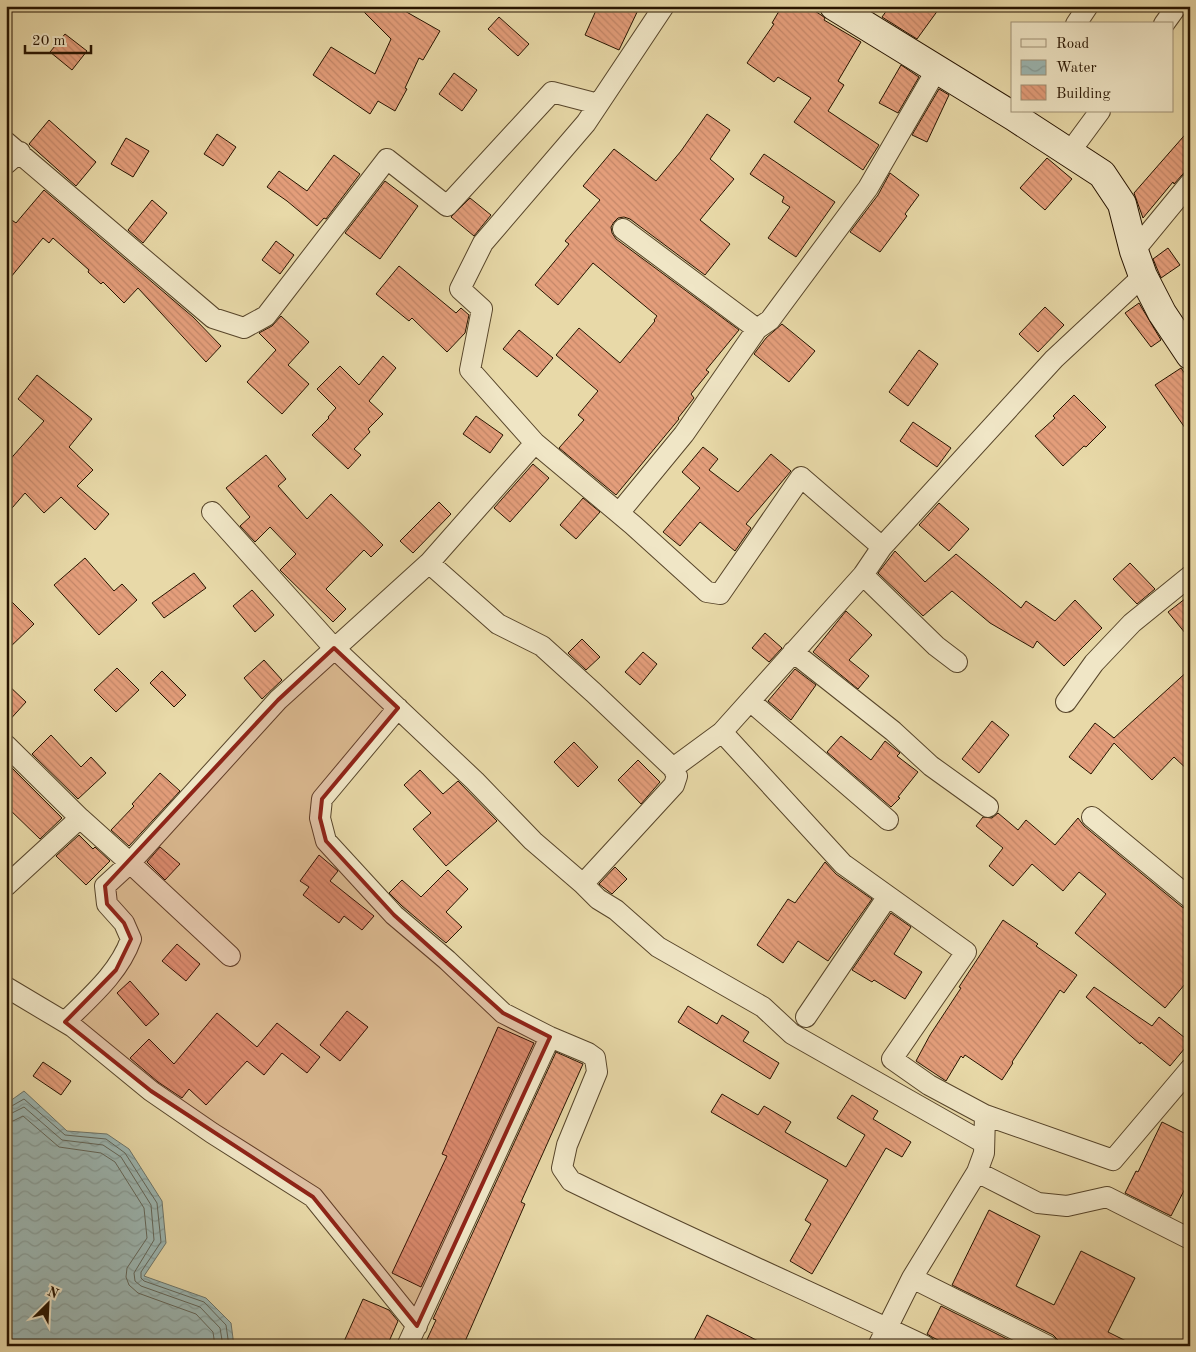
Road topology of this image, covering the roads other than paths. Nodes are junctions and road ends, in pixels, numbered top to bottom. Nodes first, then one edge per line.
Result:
1 (664, 6) edge
2 (834, 6) edge
3 (1088, 6) edge
4 (1177, 6) edge
5 (1077, 22) edge
6 (1165, 22) edge
7 (937, 69) junction
8 (598, 104) junction
9 (1011, 112) edge
10 (1099, 112) edge
11 (1015, 114) edge
12 (11, 152) edge
13 (1069, 153) junction
14 (1190, 183) edge
15 (623, 229) dead end
16 (1134, 251) junction
17 (1143, 276) junction
18 (757, 329) junction
19 (1190, 355) edge
20 (535, 443) junction
21 (212, 512) dead end
22 (619, 513) junction
23 (882, 547) junction
24 (428, 563) junction
25 (863, 576) junction
26 (1190, 576) edge
27 (334, 648) junction
28 (793, 652) junction
29 (958, 662) dead end
30 (750, 701) junction
31 (1066, 702) dead end
32 (398, 708) junction
33 (722, 732) junction
34 (6, 745) edge
35 (674, 768) junction
36 (988, 806) dead end
37 (1092, 817) dead end
38 (80, 818) junction
39 (888, 820) dead end
40 (130, 863) junction
41 (583, 884) junction
42 (6, 886) edge
43 (888, 896) junction
44 (1190, 898) edge
45 (230, 956) dead end
46 (6, 987) edge
47 (806, 1016) dead end
48 (65, 1022) junction
49 (550, 1038) junction
50 (1190, 1069) edge
51 (985, 1115) junction
52 (984, 1142) junction
53 (977, 1172) junction
54 (1190, 1239) edge
55 (912, 1278) junction
56 (417, 1326) junction
57 (886, 1328) junction
58 (407, 1346) edge
59 (878, 1346) edge
60 (925, 1346) edge
61 (1048, 1346) edge

1 - 8 street
2 - 7 street
3 - 5 street
4 - 6 street
7 - 9 street
7 - 18 street
8 - 12 street
8 - 20 street
10 - 13 street
11 - 13 street
13 - 16 street
14 - 16 street
15 - 18 street
16 - 17 street
17 - 19 street
17 - 23 street
18 - 22 street
20 - 22 street
20 - 24 street
21 - 27 street
22 - 23 street
23 - 25 street
24 - 27 street
24 - 35 street
25 - 28 street
25 - 29 street
26 - 31 street
27 - 32 street
27 - 40 street
28 - 30 street
28 - 36 street
30 - 33 street
30 - 39 street
32 - 41 street
32 - 49 street
33 - 35 street
33 - 43 street
34 - 38 street
35 - 41 street
37 - 44 street
38 - 40 street
38 - 42 street
40 - 45 street
40 - 48 street
41 - 52 street
43 - 47 street
43 - 51 street
46 - 48 street
48 - 56 street
49 - 56 street
49 - 57 street
50 - 51 street
51 - 52 street
52 - 53 street
53 - 54 street
53 - 55 street
55 - 57 street
55 - 61 street
56 - 58 street
57 - 59 street
57 - 60 street

